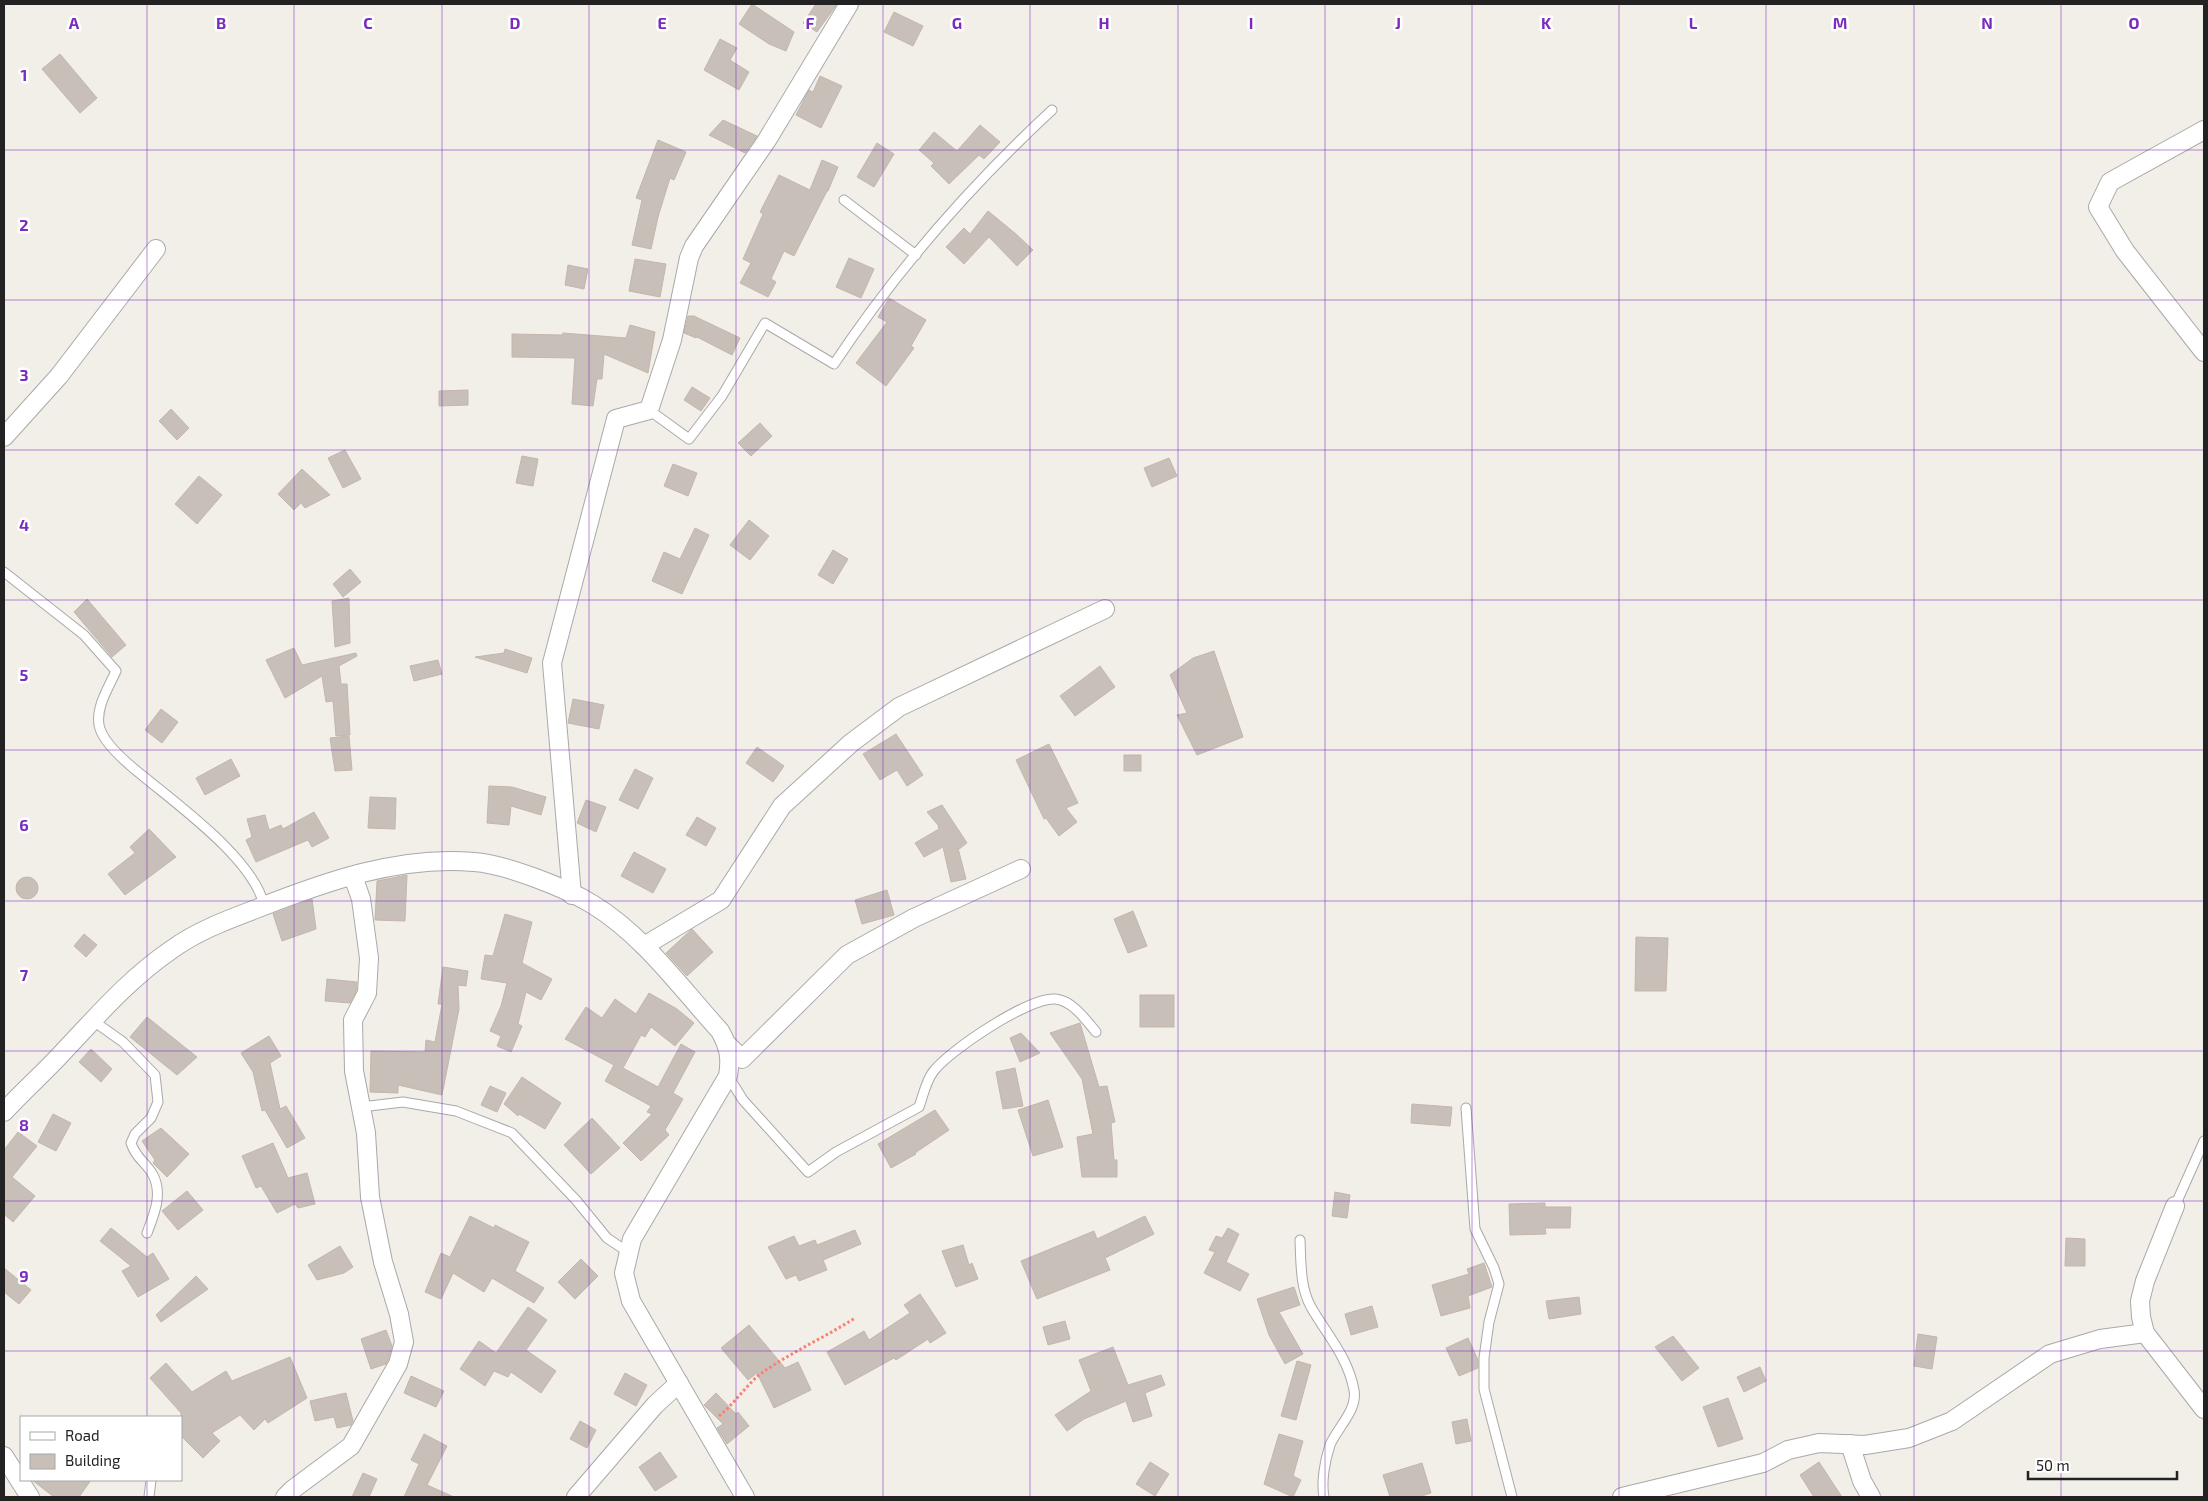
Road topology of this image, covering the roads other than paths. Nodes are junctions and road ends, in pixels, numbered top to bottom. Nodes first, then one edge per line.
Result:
1 (849, 4) edge
2 (1052, 110) dead end
3 (2204, 130) edge
4 (844, 200) dead end
5 (156, 249) dead end
6 (916, 255) junction
7 (2204, 352) edge
8 (649, 410) junction
9 (4, 437) edge
10 (4, 572) edge
11 (1105, 608) dead end
12 (1021, 868) dead end
13 (353, 876) junction
14 (572, 895) junction
15 (264, 905) junction
16 (644, 946) junction
17 (92, 1020) junction
18 (1096, 1032) dead end
19 (728, 1045) junction
20 (728, 1076) junction
21 (361, 1107) junction
22 (1466, 1108) dead end
23 (4, 1112) edge
24 (2204, 1141) edge
25 (2175, 1206) joint
26 (147, 1233) dead end
27 (1300, 1240) dead end
28 (628, 1252) junction
29 (2145, 1333) junction
30 (679, 1383) junction
31 (2204, 1409) edge
32 (1850, 1444) junction
33 (4, 1456) edge
34 (151, 1481) edge
35 (30, 1497) edge
36 (149, 1497) edge
37 (285, 1497) edge
38 (576, 1497) edge
39 (745, 1497) edge
40 (1324, 1497) edge
41 (1512, 1497) edge
42 (1622, 1497) edge
43 (1871, 1497) edge

1 - 8 street
2 - 6 lane
3 - 7 street
4 - 6 lane
5 - 9 street
6 - 8 lane
8 - 14 street
10 - 15 lane
11 - 16 street
12 - 19 street
13 - 14 street
13 - 15 street
13 - 21 street
14 - 16 street
15 - 17 street
16 - 19 street
17 - 23 street
17 - 26 lane
18 - 20 lane
19 - 20 street
20 - 28 street
21 - 28 lane
21 - 37 street
22 - 41 lane
24 - 25 lane
25 - 29 street
27 - 40 lane
28 - 30 street
29 - 31 street
29 - 32 street
30 - 38 street
30 - 39 street
32 - 42 street
32 - 43 street
33 - 35 street
34 - 36 lane

